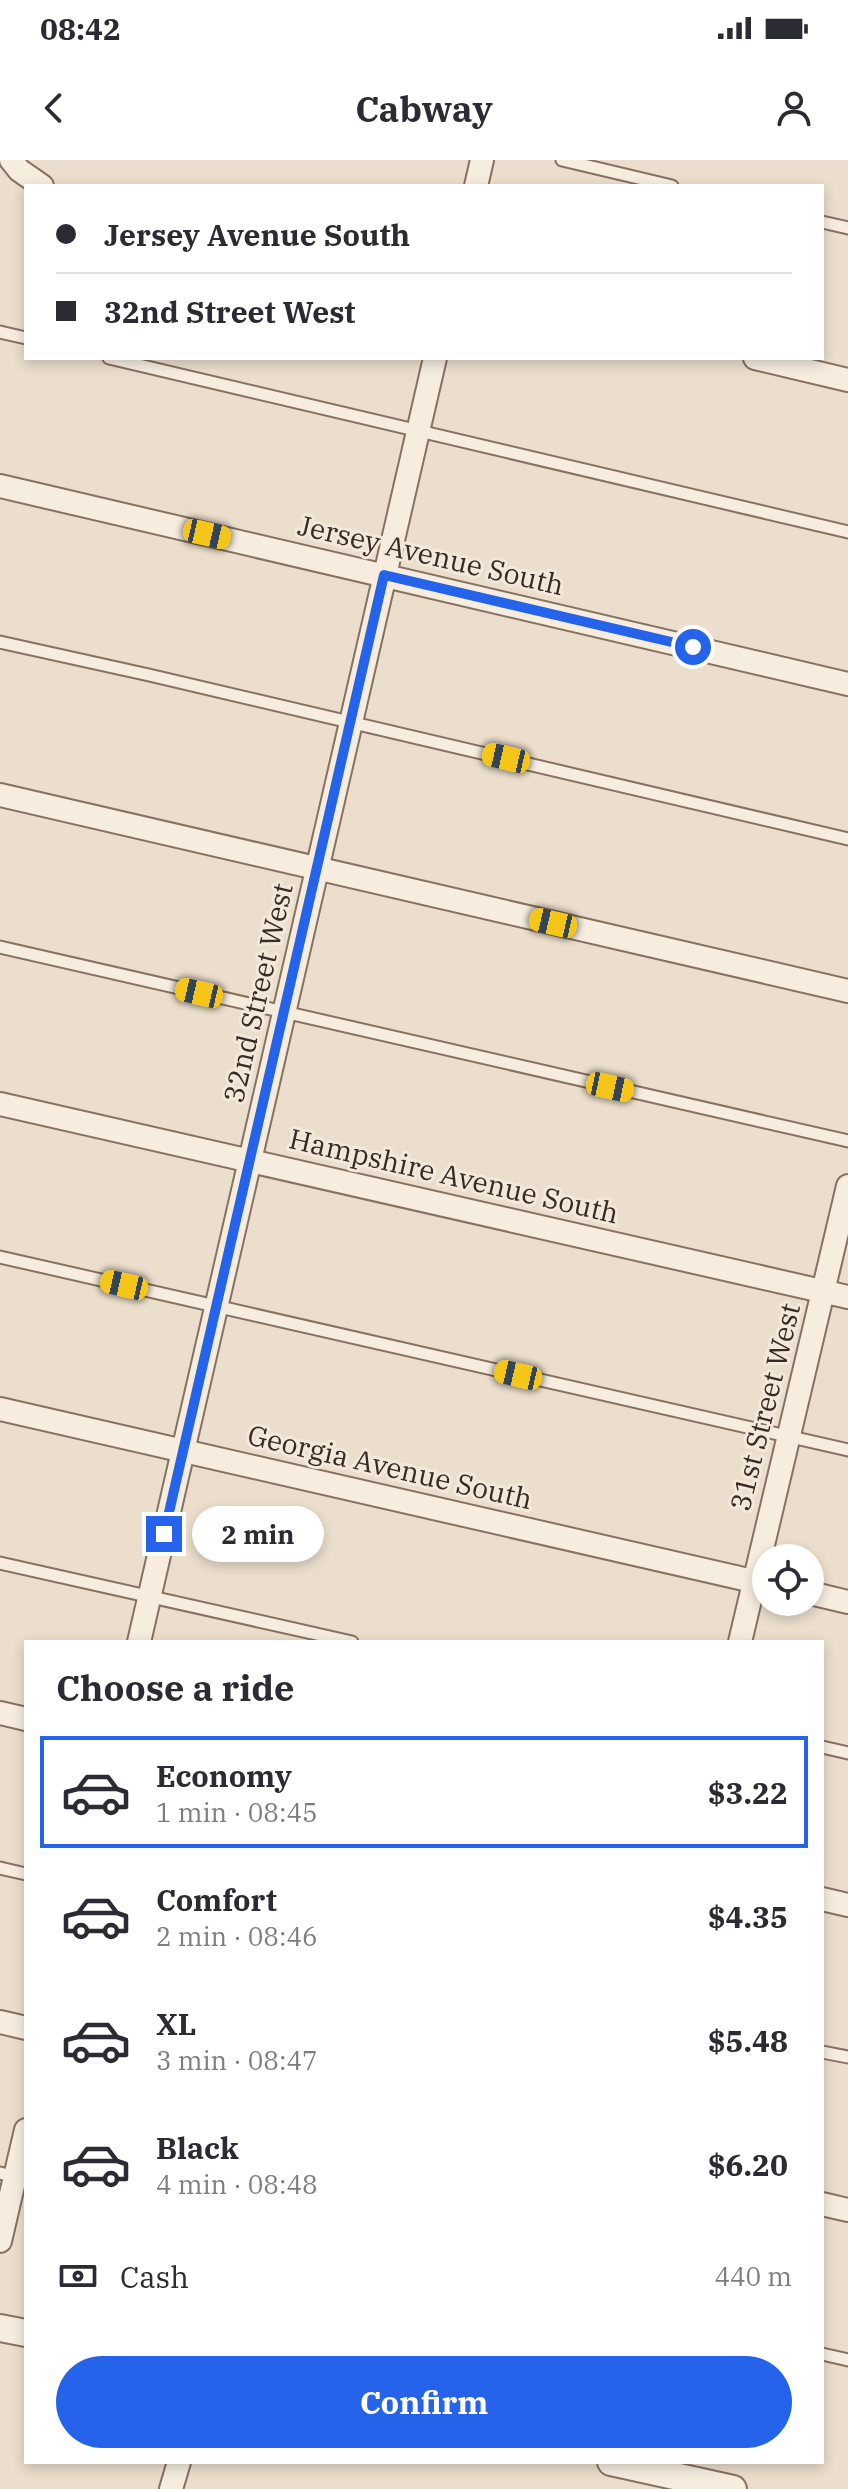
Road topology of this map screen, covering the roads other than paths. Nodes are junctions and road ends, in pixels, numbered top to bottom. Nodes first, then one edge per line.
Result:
1 (11, 160) edge
2 (482, 160) edge
3 (562, 160) edge
4 (39, 184) edge
5 (476, 184) edge
6 (664, 184) edge
7 (824, 222) edge
8 (848, 228) edge
9 (0, 332) edge
10 (24, 338) edge
11 (117, 360) edge
12 (435, 360) edge
13 (763, 360) edge
14 (848, 380) edge
15 (418, 432) junction
16 (0, 486) edge
17 (848, 532) edge
18 (384, 575) junction
19 (0, 642) edge
20 (848, 684) edge
21 (350, 722) junction
22 (0, 795) edge
23 (848, 839) edge
24 (317, 868) junction
25 (0, 947) edge
26 (848, 991) edge
27 (284, 1013) junction
28 (0, 1104) edge
29 (848, 1141) edge
30 (250, 1161) junction
31 (848, 1186) edge
32 (0, 1257) edge
33 (824, 1291) junction
34 (848, 1297) edge
35 (217, 1306) junction
36 (0, 1409) edge
37 (788, 1437) junction
38 (848, 1450) edge
39 (183, 1451) junction
40 (767, 1544) edge
41 (0, 1563) edge
42 (752, 1580) edge
43 (824, 1596) edge
44 (150, 1597) junction
45 (848, 1602) edge
46 (752, 1606) edge
47 (139, 1640) edge
48 (343, 1640) edge
49 (741, 1640) edge
50 (0, 1713) edge
51 (24, 1719) edge
52 (824, 1747) edge
53 (848, 1753) edge
54 (0, 1868) edge
55 (24, 1874) edge
56 (824, 1899) edge
57 (848, 1905) edge
58 (0, 2022) edge
59 (24, 2028) edge
60 (824, 2052) edge
61 (848, 2057) edge
62 (24, 2138) edge
63 (14, 2176) edge
64 (824, 2204) edge
65 (848, 2210) edge
66 (0, 2241) edge
67 (0, 2328) edge
68 (24, 2333) edge
69 (824, 2354) edge
70 (848, 2360) edge
71 (178, 2464) edge
72 (618, 2464) edge
73 (692, 2484) edge
74 (171, 2489) edge
75 (733, 2489) edge

1 - 4 street
2 - 5 street
3 - 6 lane
7 - 8 lane
9 - 10 lane
11 - 15 lane
12 - 15 street, 32nd Street West
13 - 14 street
15 - 17 lane
15 - 18 street, 32nd Street West
16 - 18 street, Jersey Avenue South
18 - 20 street, Jersey Avenue South
18 - 21 street, 32nd Street West
19 - 21 lane
21 - 23 lane
21 - 24 street, 32nd Street West
22 - 24 street
24 - 26 street
24 - 27 street, 32nd Street West
25 - 27 lane
27 - 29 lane
27 - 30 street, 32nd Street West
28 - 30 street, Hampshire Avenue South
30 - 33 street, Hampshire Avenue South
30 - 35 street, 32nd Street West
31 - 33 street, 31st Street West
32 - 35 lane
33 - 34 street, Hampshire Avenue South
33 - 37 street, 31st Street West
35 - 37 lane
35 - 39 street, 32nd Street West
36 - 39 street, Georgia Avenue South
37 - 38 lane
37 - 40 street, 31st Street West
39 - 42 street, Georgia Avenue South
39 - 44 street, 32nd Street West
41 - 44 lane
43 - 45 street
44 - 47 street, 32nd Street West
44 - 48 lane
46 - 49 street, 31st Street West
50 - 51 street
52 - 53 lane
54 - 55 lane
56 - 57 street
58 - 59 street
60 - 61 lane
62 - 63 street
63 - 66 street
64 - 65 street
67 - 68 street
69 - 70 lane
71 - 74 street
72 - 73 street
73 - 75 street

